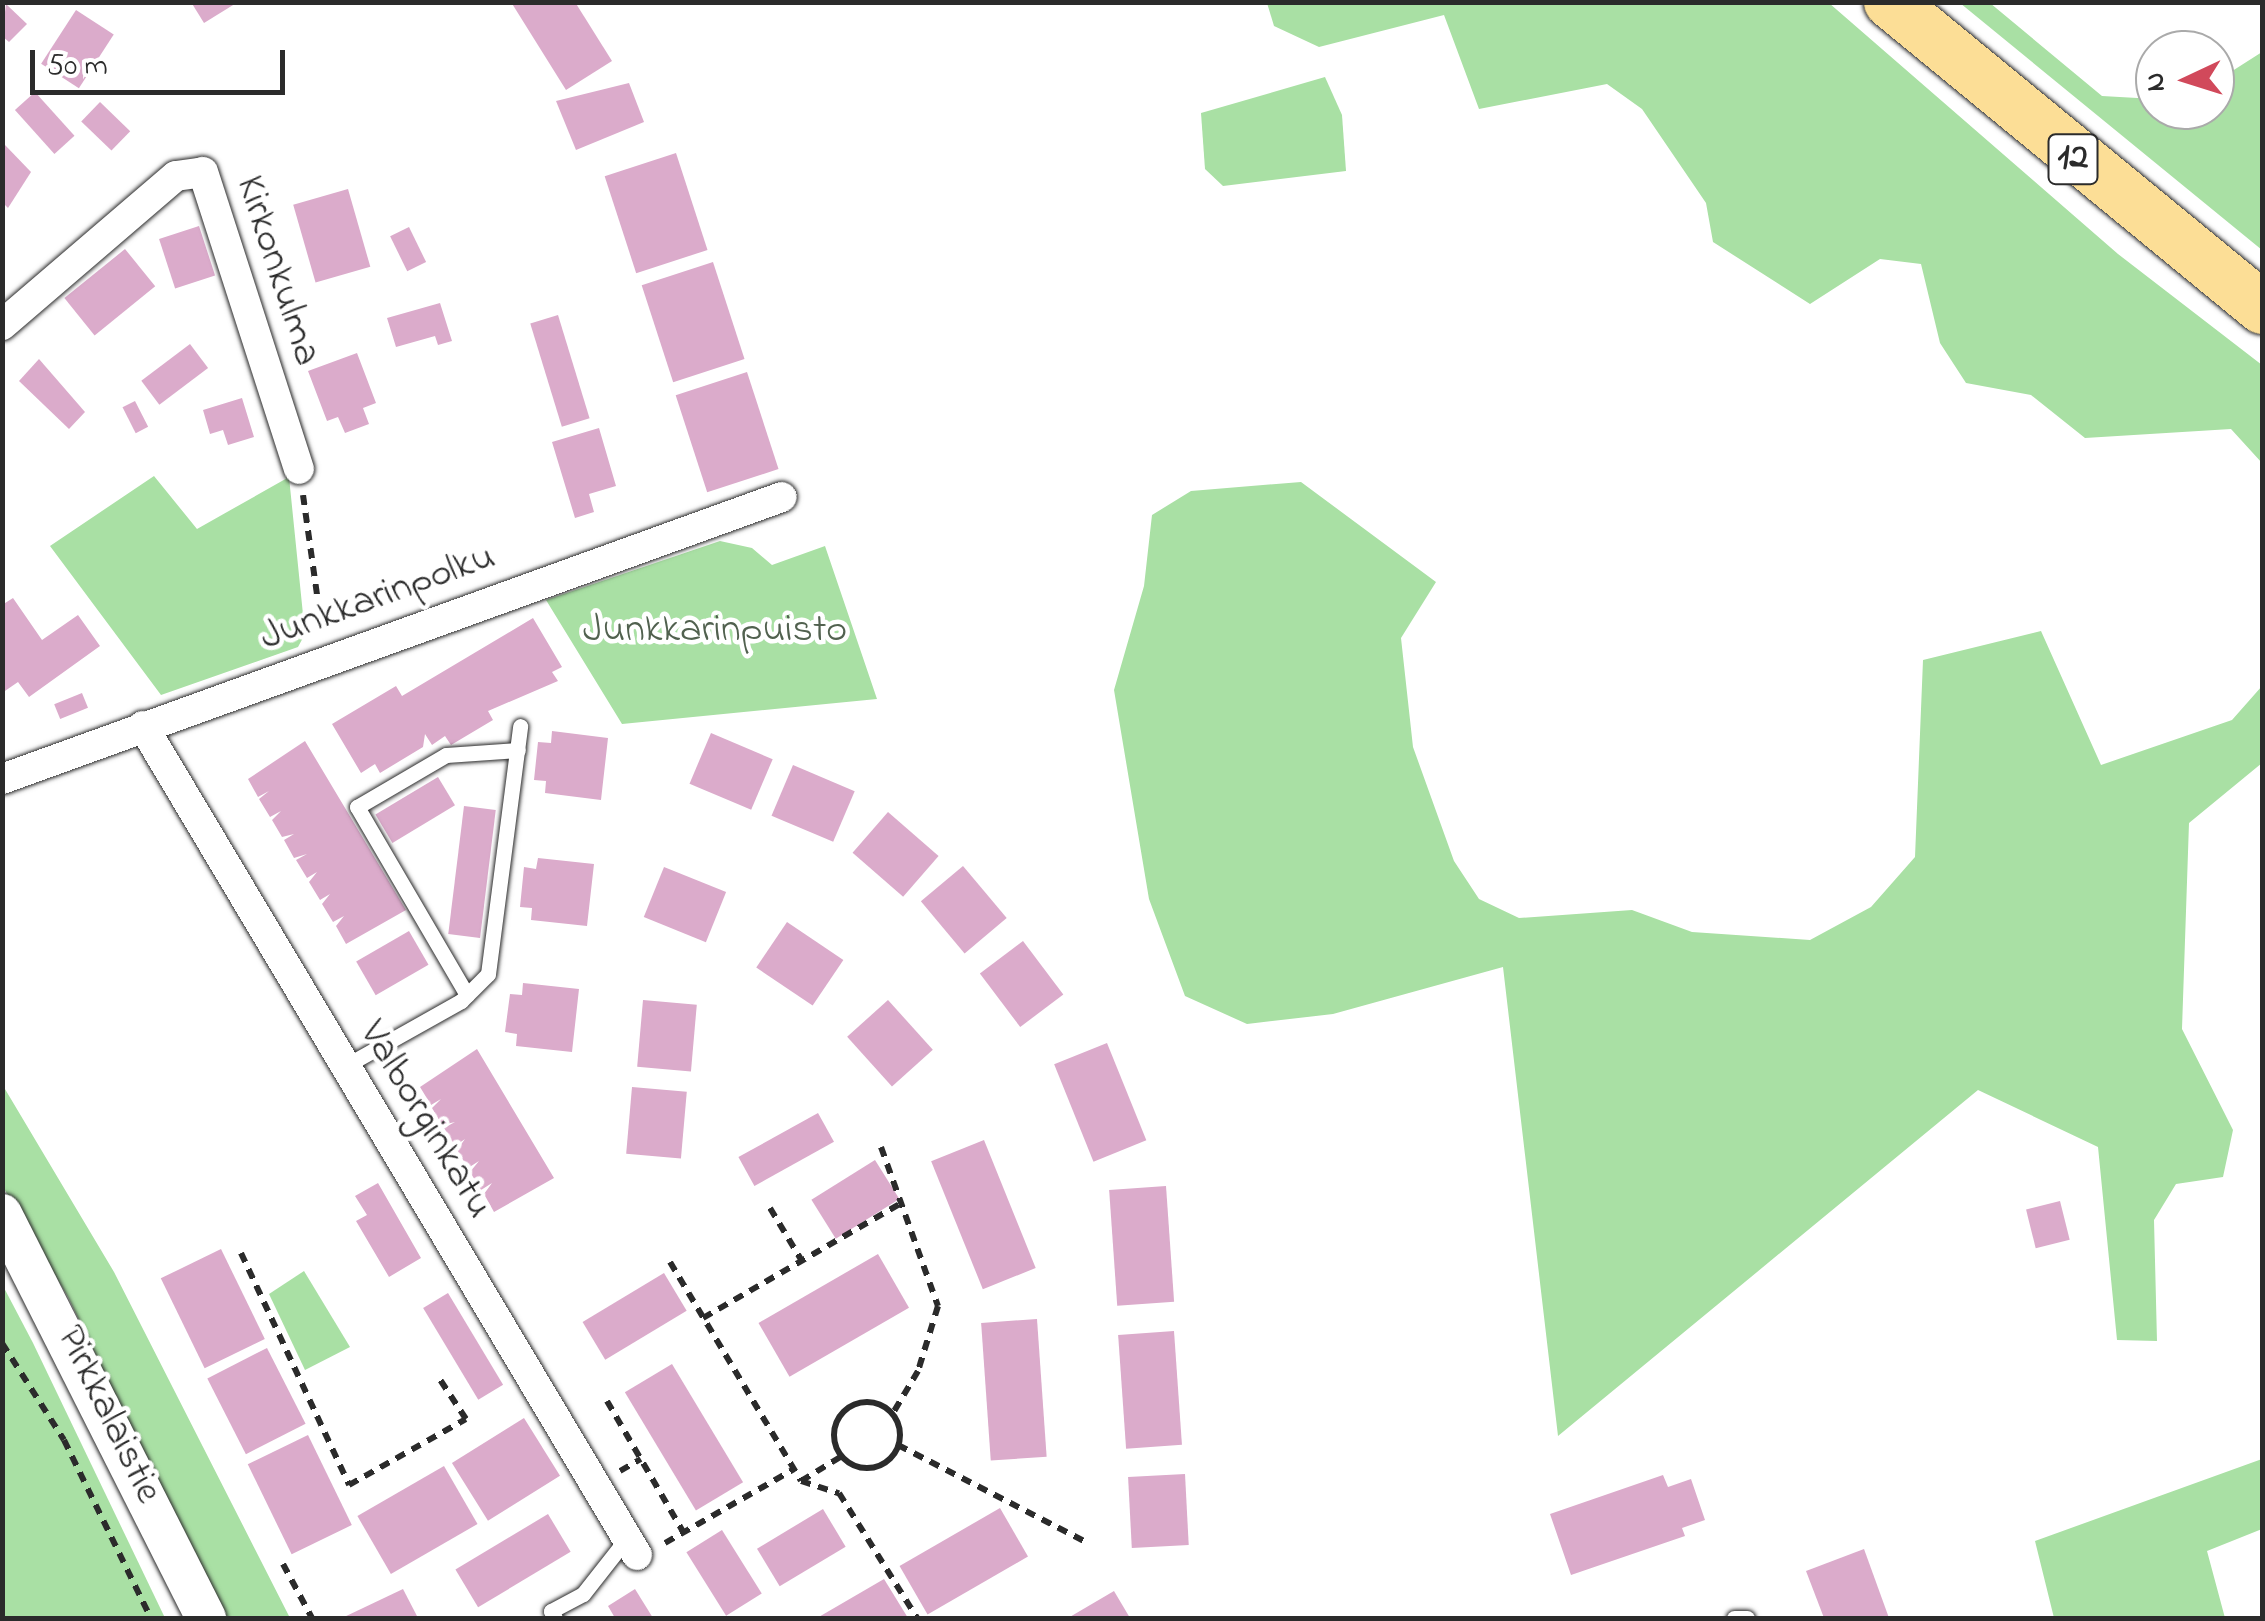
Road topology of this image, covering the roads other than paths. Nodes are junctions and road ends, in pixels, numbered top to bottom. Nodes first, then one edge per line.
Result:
1 (1890, 2) edge
2 (2262, 308) edge
3 (2, 324) edge
4 (299, 469) road end
5 (782, 497) dead end
6 (143, 726) junction
7 (520, 726) dead end
8 (518, 750) junction
9 (2, 779) edge
10 (467, 995) junction
11 (346, 1065) junction
12 (2, 1214) edge
13 (632, 1547) joint
14 (206, 1618) edge
15 (555, 1618) edge
16 (1734, 1618) edge
17 (1747, 1618) edge

1 - 2 highway, 12
3 - 4 street, Kirkonkulma
5 - 6 street, Junkkarinpolku
6 - 9 street, Junkkarinpolku
6 - 11 street, Valborginkatu
7 - 8 lane
8 - 10 lane
8 - 10 lane
10 - 11 lane
11 - 13 street, Valborginkatu
12 - 14 street, Pirkkalaistie
13 - 15 lane
16 - 17 lane

